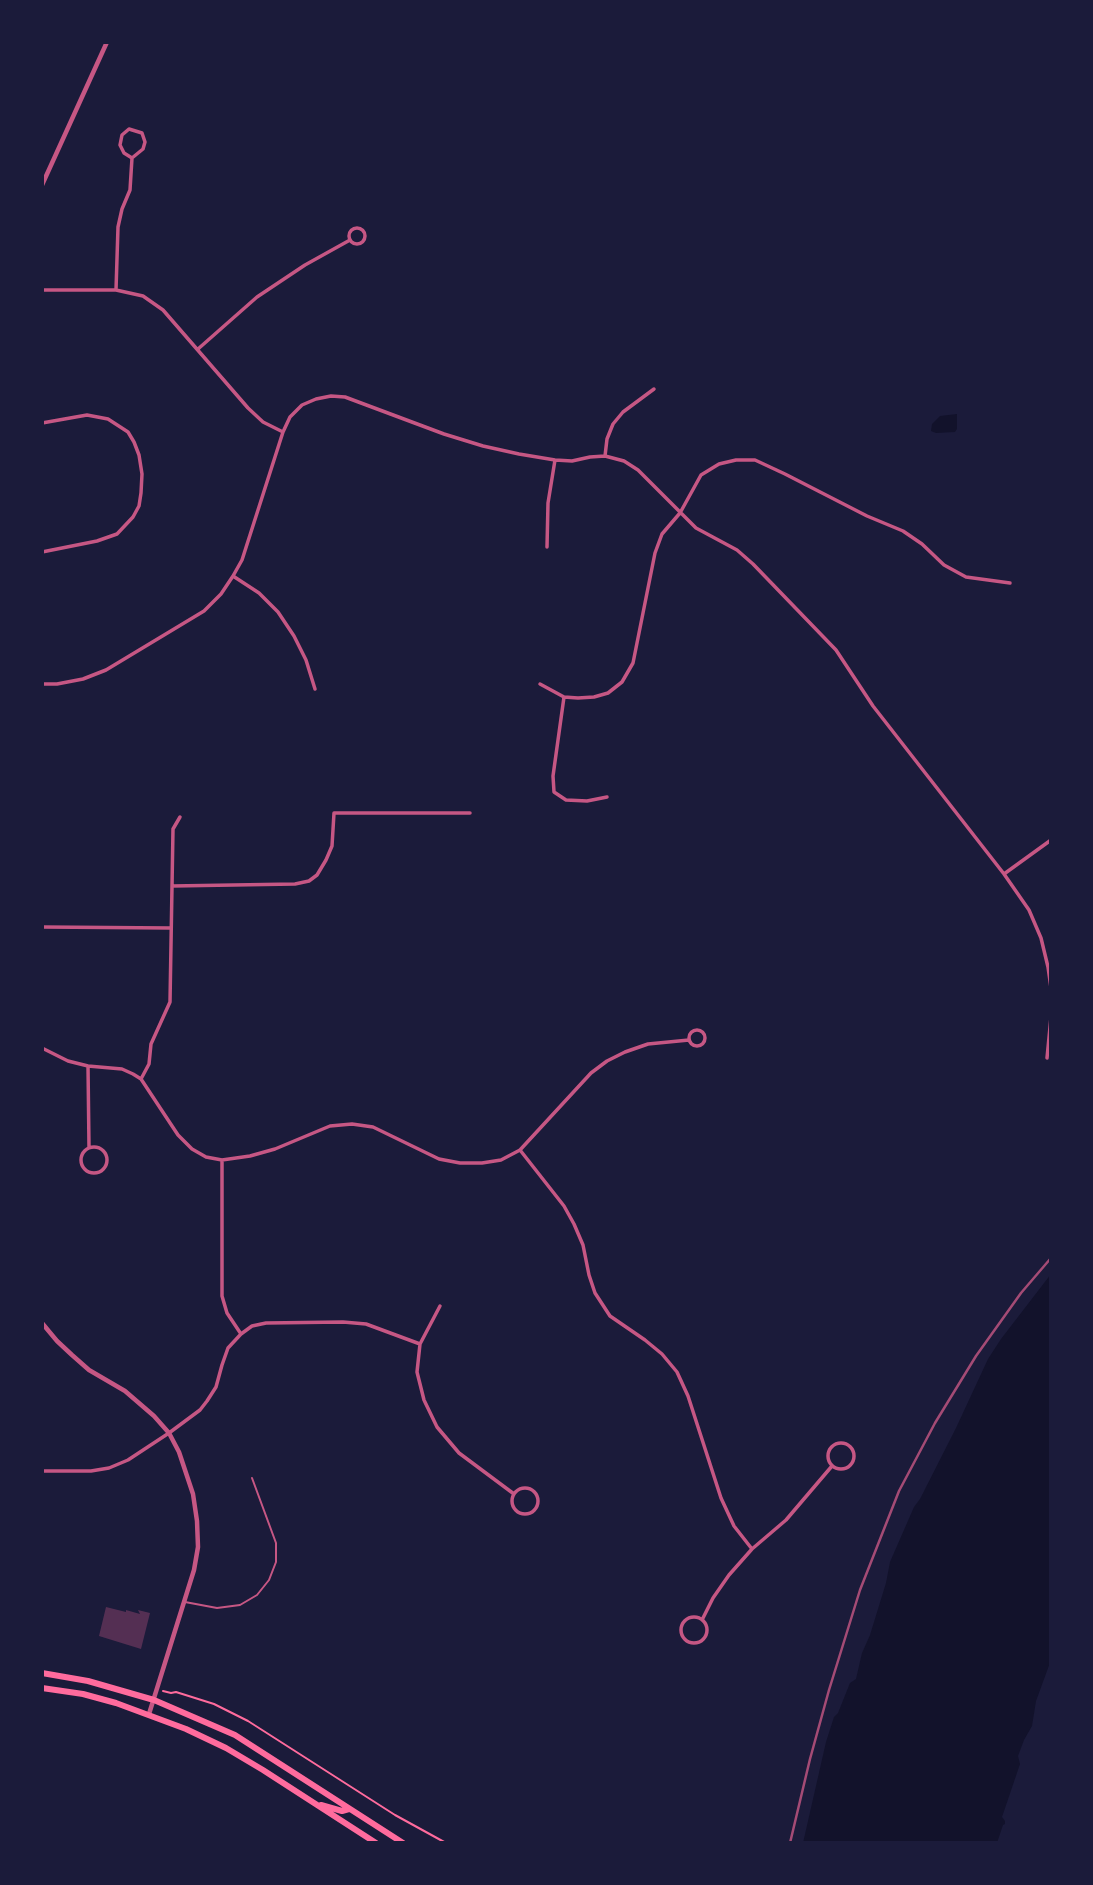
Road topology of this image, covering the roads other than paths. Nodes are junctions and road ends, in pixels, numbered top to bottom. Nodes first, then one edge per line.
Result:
1 (107, 42) edge
2 (132, 158) junction
3 (42, 185) edge
4 (350, 240) junction
5 (42, 290) edge
6 (116, 290) junction
7 (198, 349) junction
8 (654, 389) dead end
9 (42, 423) edge
10 (283, 432) junction
11 (605, 456) junction
12 (555, 460) junction
13 (680, 513) junction
14 (547, 547) dead end
15 (42, 552) edge
16 (233, 576) junction
17 (1010, 583) dead end
18 (42, 684) edge
19 (540, 684) dead end
20 (315, 690) dead end
21 (564, 697) junction
22 (607, 797) dead end
23 (470, 813) dead end
24 (180, 817) dead end
25 (1051, 840) edge
26 (1004, 874) junction
27 (172, 886) junction
28 (42, 927) edge
29 (171, 928) junction
30 (1051, 988) edge
31 (1051, 1017) edge
32 (689, 1040) junction
33 (42, 1048) edge
34 (1047, 1058) dead end
35 (88, 1066) junction
36 (141, 1079) junction
37 (89, 1148) junction
38 (520, 1150) junction
39 (222, 1160) junction
40 (440, 1306) dead end
41 (42, 1323) edge
42 (241, 1334) junction
43 (420, 1344) junction
44 (169, 1433) junction
45 (832, 1466) junction
46 (42, 1471) edge
47 (253, 1478) dead end
48 (514, 1494) junction
49 (752, 1549) junction
50 (184, 1602) junction
51 (702, 1620) junction
52 (42, 1673) edge
53 (42, 1688) edge
54 (154, 1700) junction
55 (149, 1714) junction
56 (313, 1802) junction
57 (349, 1809) junction
58 (376, 1843) edge
59 (403, 1843) edge

1 - 3 street
2 - 2 street
2 - 6 street
4 - 4 street
4 - 7 street
5 - 6 street
6 - 7 street
7 - 10 street
8 - 11 street
9 - 15 street
10 - 12 street
10 - 16 street
11 - 12 street
11 - 13 street
12 - 14 street
13 - 17 street
13 - 21 street
13 - 26 street
16 - 18 street
16 - 20 street
19 - 21 street
21 - 22 street
23 - 27 street
24 - 27 street
25 - 26 street
26 - 30 street
27 - 29 street
28 - 29 street
29 - 36 street
31 - 34 street
32 - 32 street
32 - 38 street
33 - 35 street
35 - 36 street
35 - 37 street
36 - 39 street
37 - 37 street
38 - 39 street
38 - 49 street
39 - 42 street
40 - 43 street
41 - 44 street
42 - 43 street
42 - 44 street
43 - 48 street
44 - 46 street
44 - 50 street
45 - 45 street
45 - 49 street
47 - 50 lane
48 - 48 street
49 - 51 street
50 - 54 street
51 - 51 street
52 - 54 main road
53 - 55 main road
54 - 55 street
54 - 57 main road
55 - 56 main road
56 - 57 main road
56 - 58 main road
57 - 59 main road

